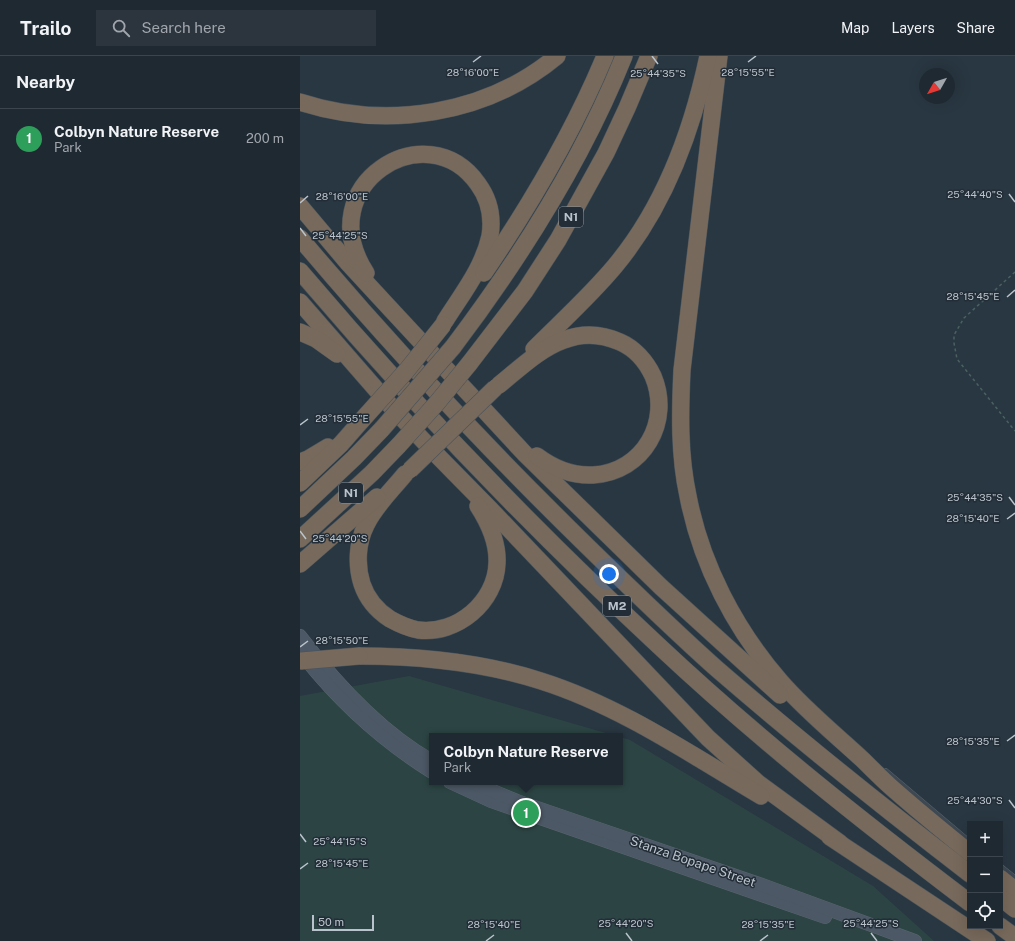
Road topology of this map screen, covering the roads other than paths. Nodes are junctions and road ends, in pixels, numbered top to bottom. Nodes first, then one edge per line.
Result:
1 (556, 56) edge
2 (605, 56) edge
3 (624, 56) edge
4 (649, 56) edge
5 (708, 56) edge
6 (719, 56) edge
7 (300, 102) edge
8 (300, 206) edge
9 (300, 238) edge
10 (300, 271) edge
11 (300, 302) edge
12 (444, 323) junction
13 (300, 332) edge
14 (427, 348) junction
15 (497, 386) junction
16 (472, 396) junction
17 (388, 403) junction
18 (361, 421) junction
19 (432, 450) junction
20 (300, 462) edge
21 (407, 472) junction
22 (300, 483) edge
23 (300, 509) edge
24 (300, 539) edge
25 (300, 564) edge
26 (731, 611) junction
27 (300, 636) edge
28 (300, 652) edge
29 (766, 655) dead end
30 (300, 661) edge
31 (429, 759) edge
32 (880, 766) dead end
33 (429, 770) edge
34 (456, 785) edge
35 (478, 785) edge
36 (892, 788) junction
37 (967, 839) edge
38 (840, 843) junction
39 (967, 850) edge
40 (967, 872) edge
41 (1003, 874) edge
42 (1003, 874) edge
43 (1003, 875) edge
44 (1015, 875) edge
45 (1015, 878) edge
46 (1015, 890) edge
47 (1003, 899) edge
48 (967, 901) edge
49 (1015, 909) edge
50 (1003, 928) edge
51 (1015, 937) edge
52 (891, 941) edge
53 (914, 941) edge
54 (987, 941) edge

1 - 7 highway
2 - 12 highway
3 - 23 highway, N1, bridge
4 - 24 highway, N1, bridge
5 - 15 highway
6 - 26 highway
8 - 14 highway
9 - 40 highway, M2
10 - 48 highway, M2
11 - 17 highway
12 - 14 highway
12 - 18 highway, bridge
13 - 17 highway
14 - 16 highway
15 - 16 highway
15 - 21 highway, bridge
16 - 36 highway
17 - 19 highway
18 - 20 highway
18 - 22 highway
19 - 21 highway
19 - 38 highway
21 - 25 highway
26 - 29 lane
26 - 36 highway
27 - 31 main road
28 - 33 main road
30 - 38 highway, bridge
32 - 37 lane
34 - 52 main road, Stanza Bopape Street
35 - 53 main road, Stanza Bopape Street
36 - 39 highway
38 - 54 highway
41 - 44 lane
42 - 45 lane
43 - 46 highway
47 - 49 highway
50 - 51 highway

